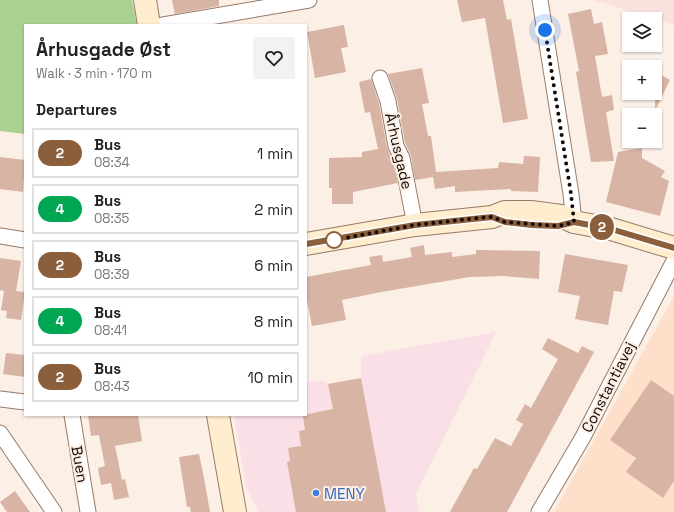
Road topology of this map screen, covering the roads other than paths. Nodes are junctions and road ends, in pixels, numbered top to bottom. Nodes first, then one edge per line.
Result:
1 (145, 0) edge
2 (309, 0) edge
3 (540, 0) edge
4 (149, 24) edge
5 (169, 24) edge
6 (380, 78) dead end
7 (574, 222) junction
8 (415, 225) junction
9 (0, 236) edge
10 (24, 240) edge
11 (307, 244) edge
12 (674, 248) edge
13 (674, 261) edge
14 (0, 399) edge
15 (24, 402) edge
16 (72, 416) edge
17 (218, 416) edge
18 (0, 433) edge
19 (54, 512) edge
20 (88, 512) edge
21 (235, 512) edge
22 (539, 512) edge

1 - 4 street
2 - 5 street
3 - 7 street
6 - 8 street, Århusgade
7 - 8 street
7 - 12 street
8 - 11 street
9 - 10 street
13 - 22 street, Constantiavej
14 - 15 street
16 - 20 street, Buen
17 - 21 street
18 - 19 street

